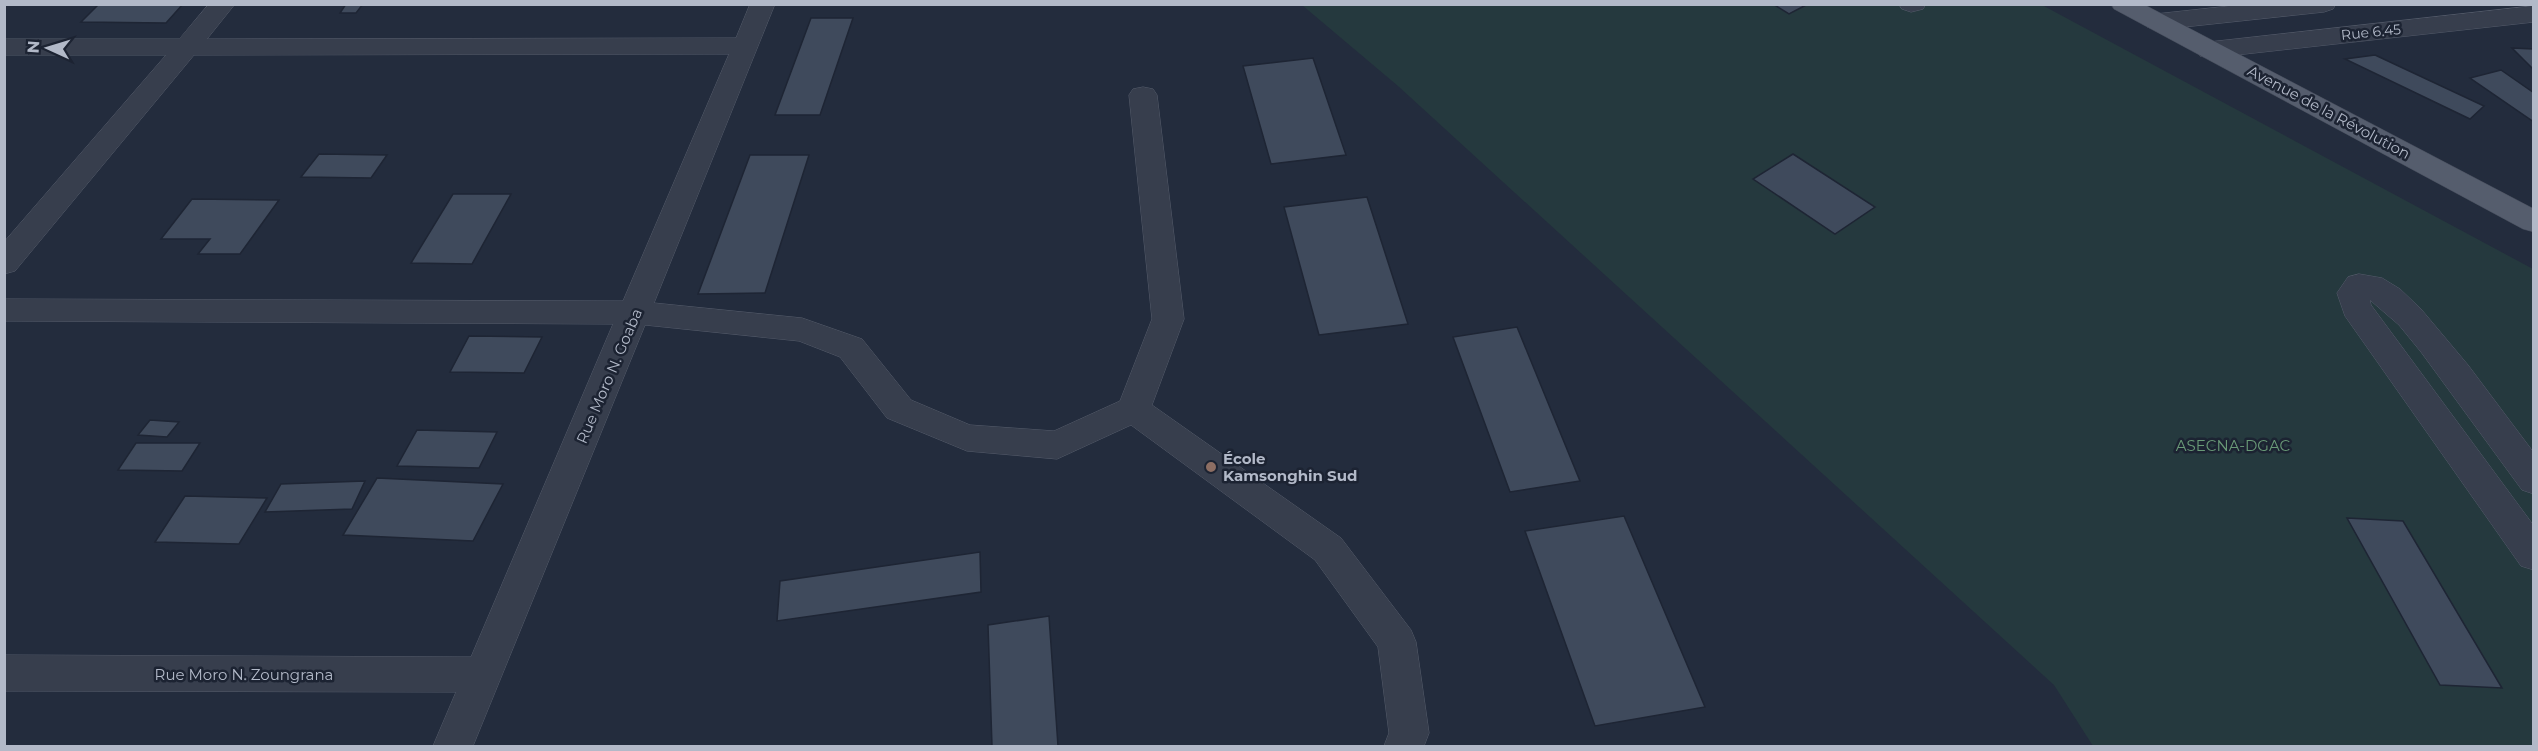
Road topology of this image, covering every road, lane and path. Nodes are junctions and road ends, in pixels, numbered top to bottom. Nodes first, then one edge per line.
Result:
1 (223, 4) edge
2 (763, 4) edge
3 (2123, 4) edge
4 (2324, 4) edge
5 (2525, 16) edge
6 (2156, 22) junction
7 (746, 46) junction
8 (4, 47) edge
9 (188, 47) junction
10 (2209, 50) junction
11 (1143, 96) dead end
12 (2534, 222) edge
13 (4, 263) edge
14 (4, 310) edge
15 (635, 313) junction
16 (1134, 409) junction
17 (2534, 480) edge
18 (2534, 555) edge
19 (4, 673) edge
20 (484, 675) junction
21 (453, 747) edge
22 (1404, 747) edge

1 - 9 street
2 - 7 street, Rue Moro N. Goaba
3 - 6 main road, Avenue de la Révolution
4 - 6 street
5 - 10 street, Rue 6.45
6 - 10 main road, Avenue de la Révolution
7 - 9 street
7 - 15 street, Rue Moro N. Goaba
8 - 9 street
9 - 13 street
10 - 12 main road, Avenue de la Révolution
11 - 16 street
14 - 15 street
15 - 16 street
15 - 20 street, Rue Moro N. Goaba
16 - 22 street
17 - 18 street
19 - 20 street, Rue Moro N. Zoungrana
20 - 21 street, Rue Moro N. Goaba

